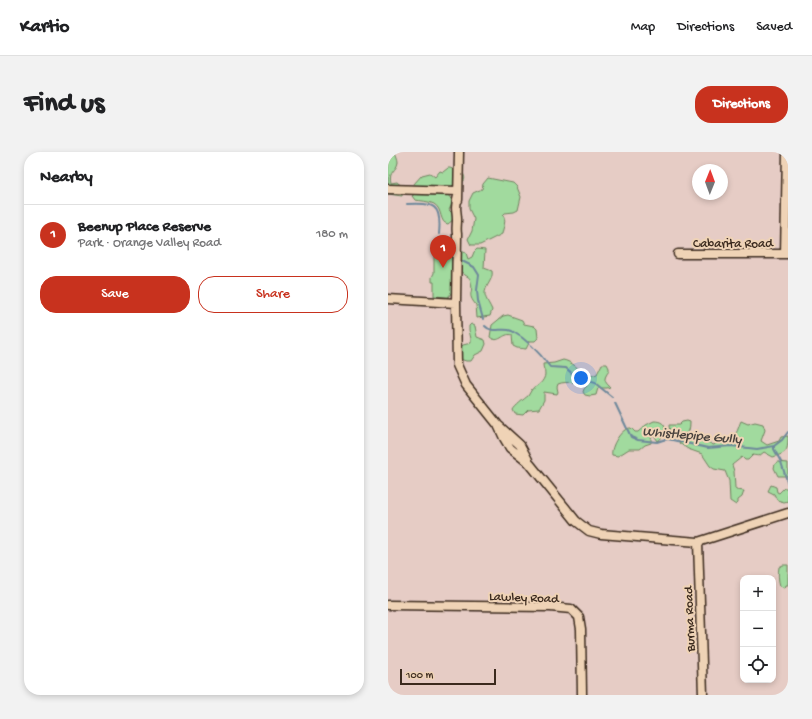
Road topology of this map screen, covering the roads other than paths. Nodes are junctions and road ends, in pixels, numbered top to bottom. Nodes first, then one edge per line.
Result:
1 (459, 152) edge
2 (787, 152) edge
3 (388, 189) edge
4 (458, 194) junction
5 (678, 254) dead end
6 (787, 254) edge
7 (388, 299) edge
8 (456, 303) junction
9 (788, 513) edge
10 (698, 542) junction
11 (388, 605) edge
12 (582, 695) edge
13 (703, 695) edge

1 - 4 street
2 - 6 street
3 - 4 street
4 - 8 street
5 - 6 street, Cabarita Road
7 - 8 street
8 - 10 street
9 - 10 street
10 - 13 street, Burma Road
11 - 12 street, Lawley Road

